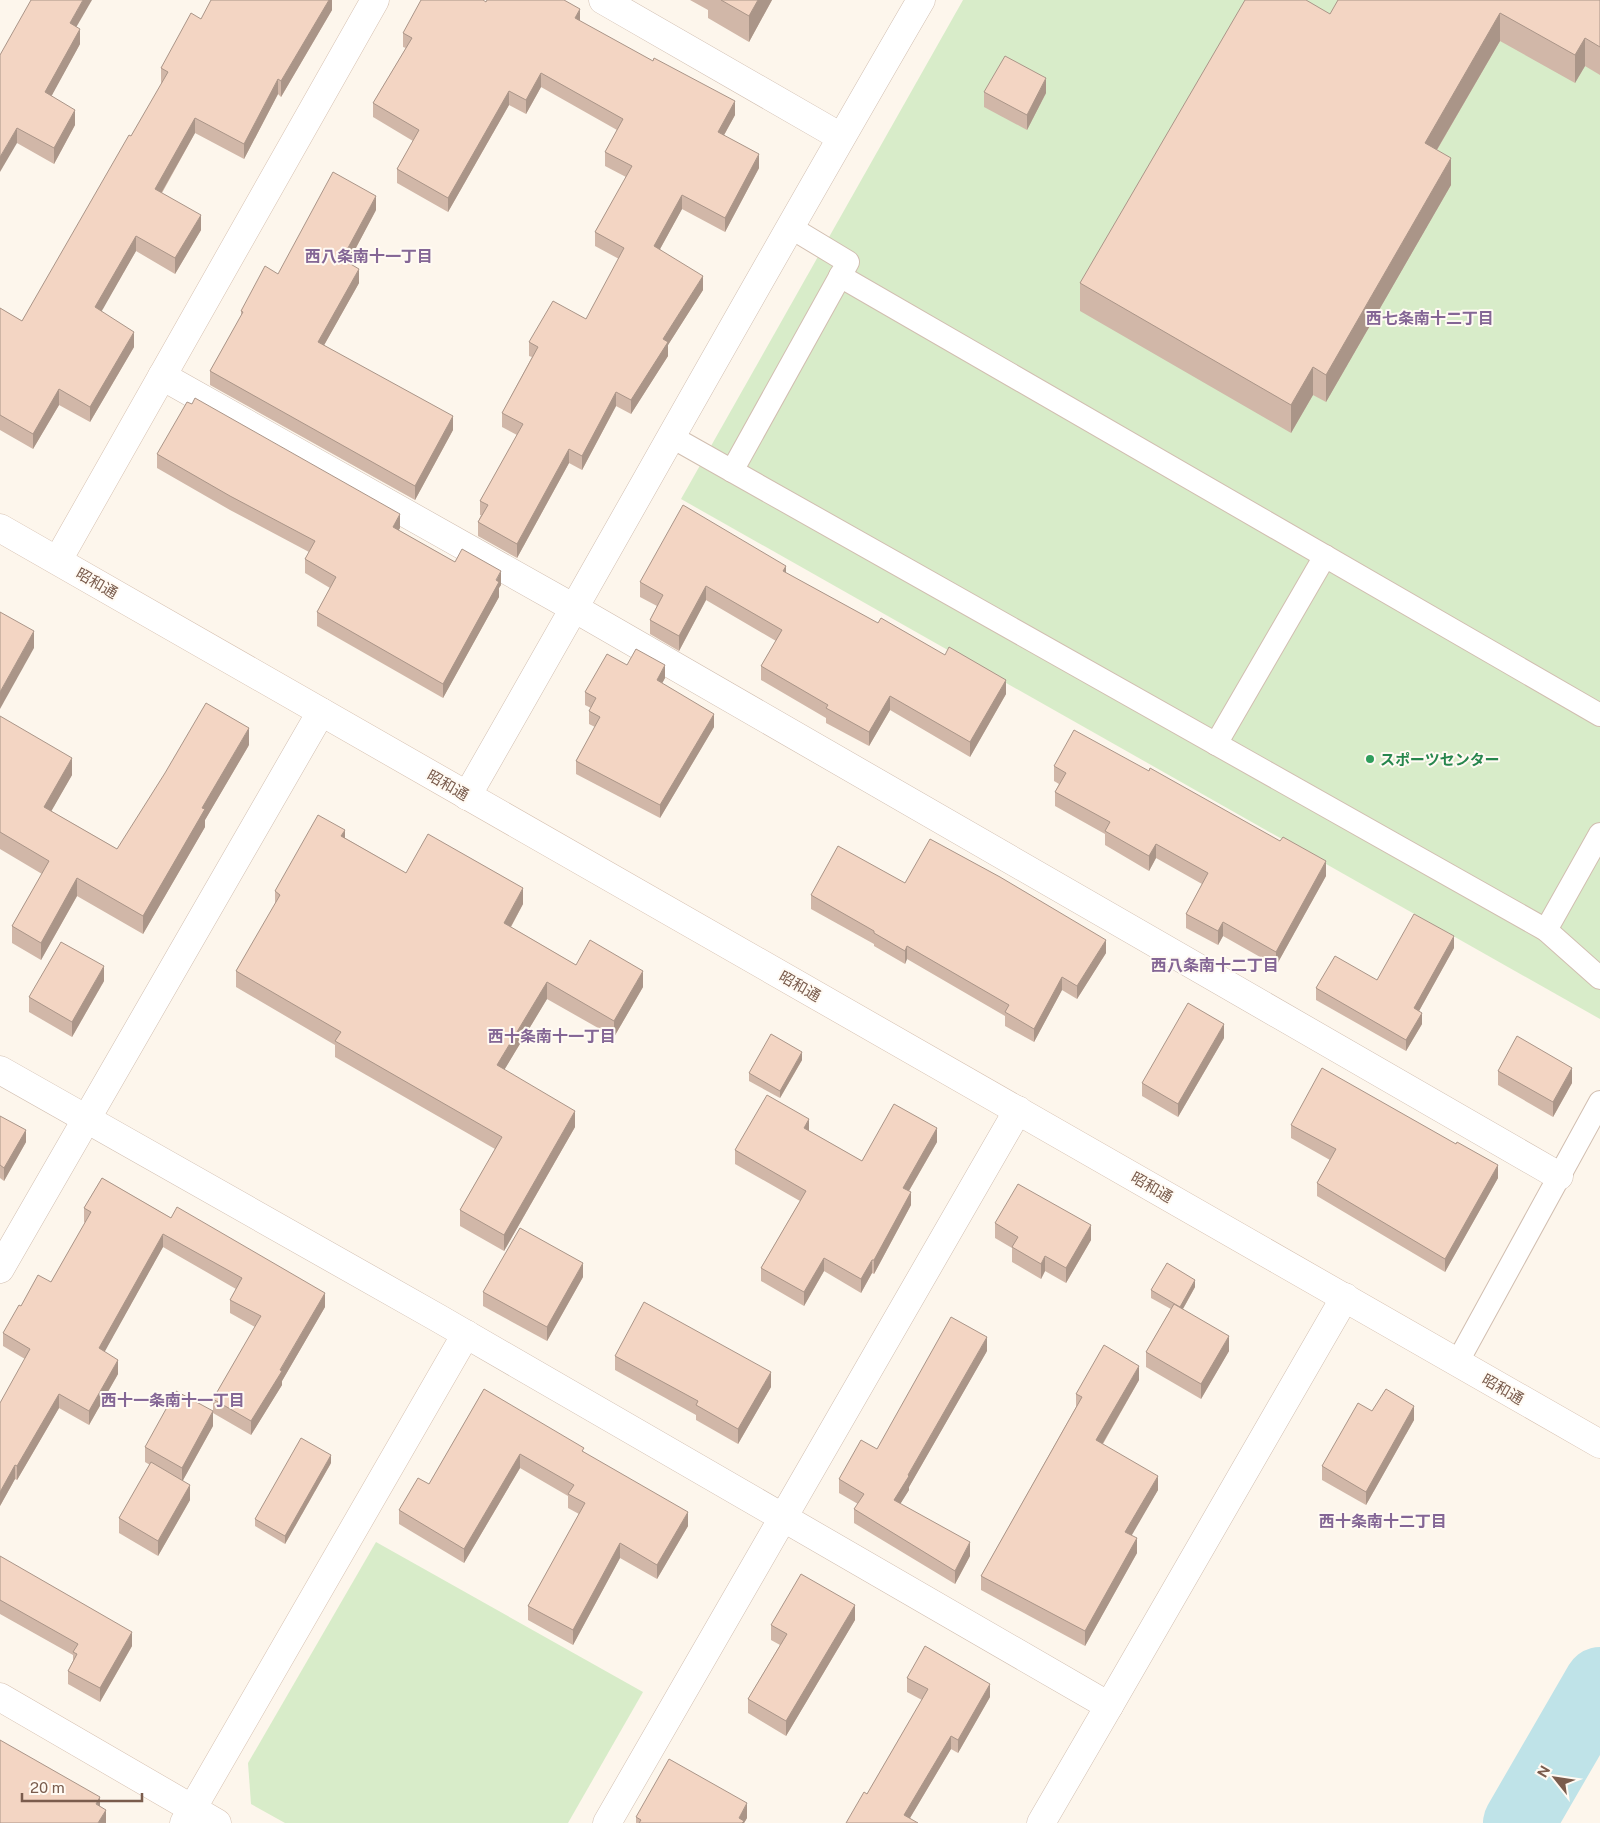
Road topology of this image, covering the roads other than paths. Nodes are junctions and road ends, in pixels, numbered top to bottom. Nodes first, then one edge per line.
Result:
1 (375, 0) edge
2 (603, 0) edge
3 (921, 0) edge
4 (841, 137) junction
5 (790, 228) junction
6 (840, 276) junction
7 (162, 376) junction
8 (672, 437) junction
9 (732, 471) junction
10 (1, 531) edge
11 (1325, 556) junction
12 (58, 560) junction
13 (574, 608) junction
14 (321, 712) junction
15 (1600, 715) edge
16 (1216, 744) junction
17 (467, 796) junction
18 (1600, 834) edge
19 (1546, 930) junction
20 (1600, 978) edge
21 (0, 1070) edge
22 (1600, 1102) edge
23 (1018, 1110) junction
24 (86, 1118) junction
25 (1559, 1176) junction
26 (0, 1269) edge
27 (1345, 1297) junction
28 (466, 1334) junction
29 (1456, 1363) junction
30 (1600, 1444) edge
31 (784, 1517) junction
32 (0, 1697) edge
33 (1109, 1706) junction
34 (188, 1816) edge
35 (217, 1823) edge
36 (607, 1823) edge
37 (1041, 1823) edge

1 - 7 street
2 - 4 street
3 - 4 street
4 - 5 street
5 - 6 lane
5 - 8 street
6 - 9 lane
6 - 11 lane
7 - 12 street
7 - 13 street
8 - 9 lane
8 - 13 street
9 - 16 lane
10 - 12 street, 昭和通
11 - 15 lane
11 - 16 lane
12 - 14 street, 昭和通
13 - 17 street
13 - 25 street
14 - 17 street, 昭和通
14 - 24 street
16 - 19 lane
17 - 23 street, 昭和通
18 - 19 lane
19 - 20 lane
21 - 24 street
22 - 25 lane
23 - 27 street, 昭和通
23 - 31 street
24 - 26 street
24 - 28 street
25 - 29 lane
27 - 29 street, 昭和通
27 - 33 street
28 - 31 street
28 - 34 street
29 - 30 street, 昭和通
31 - 33 street
31 - 36 street
32 - 34 street
33 - 37 street
34 - 35 street

